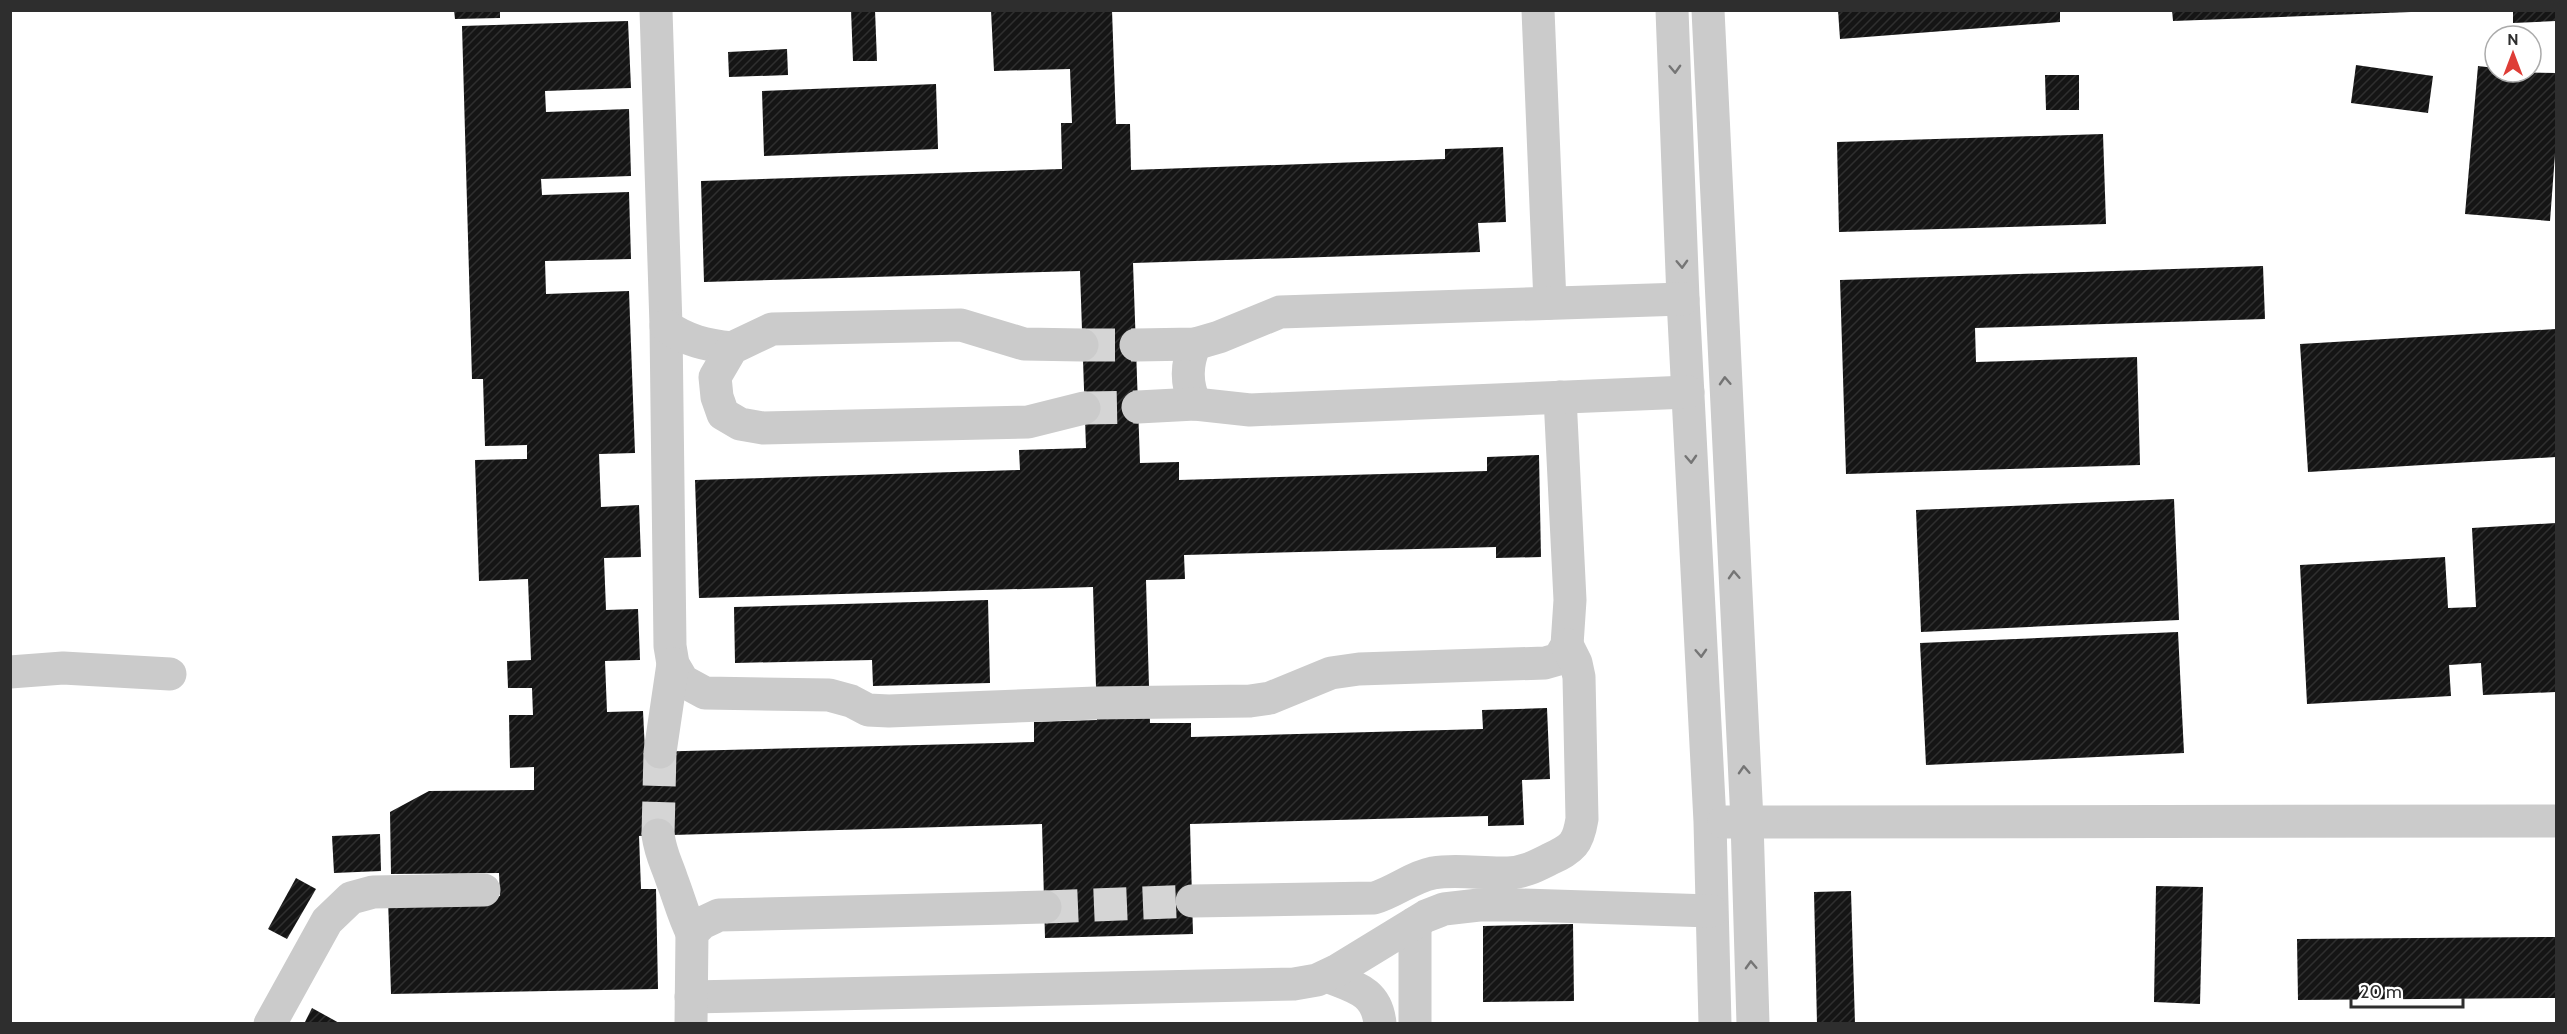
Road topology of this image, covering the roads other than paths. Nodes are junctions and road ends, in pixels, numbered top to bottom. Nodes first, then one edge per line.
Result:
1 (656, 10) edge
2 (1538, 10) edge
3 (1672, 10) edge
4 (1708, 10) edge
5 (1683, 299) junction
6 (1550, 303) junction
7 (666, 326) junction
8 (1195, 344) junction
9 (1082, 345) tunnel mouth
10 (1136, 345) tunnel mouth
11 (732, 348) junction
12 (1688, 392) junction
13 (1560, 397) junction
14 (1195, 404) junction
15 (1138, 407) tunnel mouth
16 (1084, 408) tunnel mouth
17 (1567, 645) junction
18 (673, 664) junction
19 (10, 672) edge
20 (170, 674) dead end
21 (660, 752) tunnel mouth
22 (1747, 821) junction
23 (2556, 821) edge
24 (1710, 822) junction
25 (658, 835) tunnel mouth
26 (484, 890) dead end
27 (1192, 901) tunnel mouth
28 (1045, 907) tunnel mouth
29 (1712, 911) junction
30 (1415, 923) junction
31 (692, 933) junction
32 (1327, 976) junction
33 (691, 1010) edge
34 (270, 1023) edge
35 (1380, 1023) edge
36 (1415, 1023) edge
37 (1715, 1023) edge
38 (1754, 1023) edge

1 - 7 street
2 - 6 street
3 -> 5 street
22 -> 4 street
5 - 6 street
5 - 12 street
6 - 8 street
7 - 11 street
7 - 18 street
8 - 10 street
8 - 14 street
9 - 11 street
11 - 16 street
12 - 13 street
12 -> 24 street
13 - 14 street
13 - 17 street
14 - 15 street
17 - 18 street
17 - 27 street
18 - 21 street
19 - 20 street
22 - 23 street
22 - 24 street
38 -> 22 street
24 - 29 street
25 - 31 street
26 - 34 street
28 - 31 street
29 - 30 street
29 - 37 street
30 - 32 street
30 - 36 street
31 - 33 street
32 - 33 street
32 - 35 street

